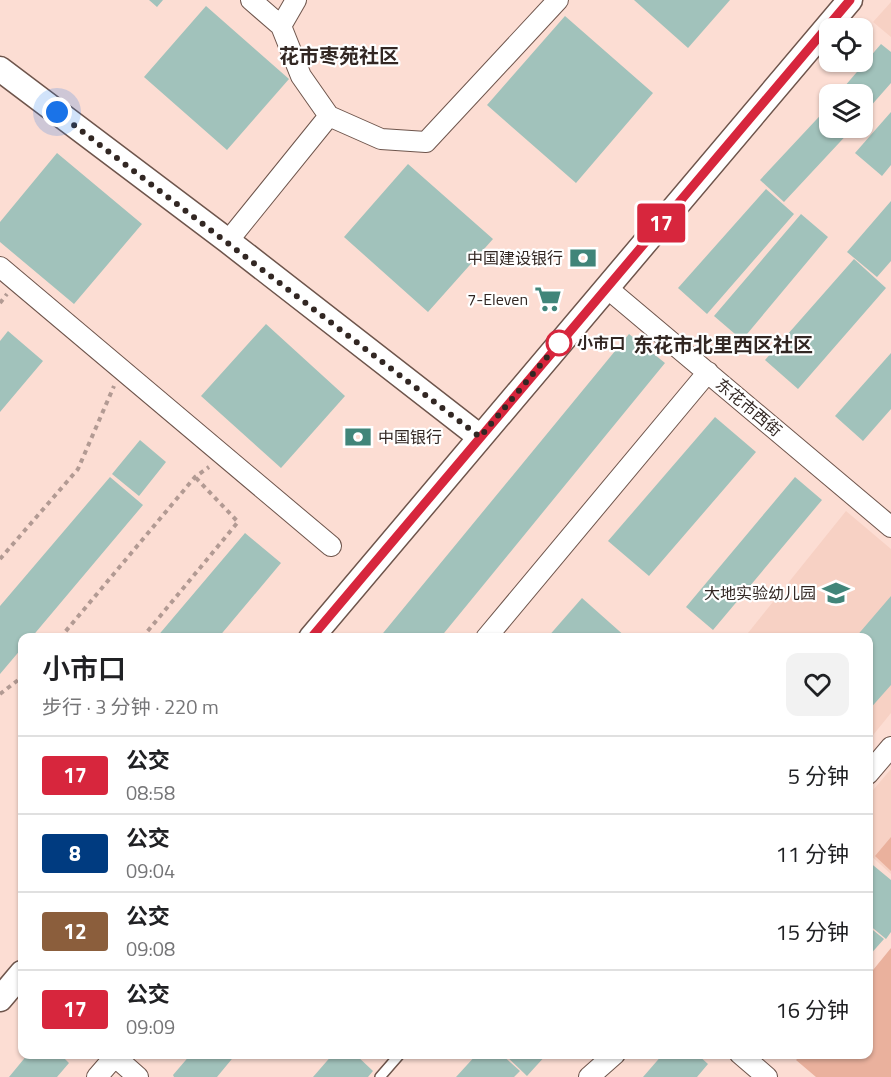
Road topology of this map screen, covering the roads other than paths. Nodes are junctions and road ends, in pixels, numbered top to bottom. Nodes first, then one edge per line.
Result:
1 (252, 0) edge
2 (296, 0) edge
3 (558, 0) edge
4 (850, 0) edge
5 (281, 26) junction
6 (0, 69) edge
7 (329, 116) junction
8 (228, 241) junction
9 (0, 267) edge
10 (607, 288) junction
11 (708, 372) junction
12 (480, 437) junction
13 (891, 527) edge
14 (331, 546) dead end
15 (315, 633) edge
16 (490, 633) edge
17 (891, 747) edge
18 (873, 768) edge
19 (18, 978) edge
20 (0, 999) edge
21 (111, 1059) edge
22 (118, 1059) edge
23 (396, 1059) edge
24 (609, 1059) edge
25 (746, 1059) edge
26 (97, 1077) edge
27 (138, 1077) edge
28 (380, 1077) edge
29 (589, 1077) edge
30 (767, 1077) edge

1 - 5 street
2 - 5 street
3 - 7 street
4 - 10 street
5 - 7 street
6 - 8 street
7 - 8 street
8 - 12 street
9 - 14 street
10 - 11 street, 东花市西街
10 - 12 street
11 - 13 street, 东花市西街
11 - 16 street
12 - 15 street
17 - 18 street
19 - 20 street
21 - 26 street
22 - 27 street
23 - 28 lane
24 - 29 street
25 - 30 street

